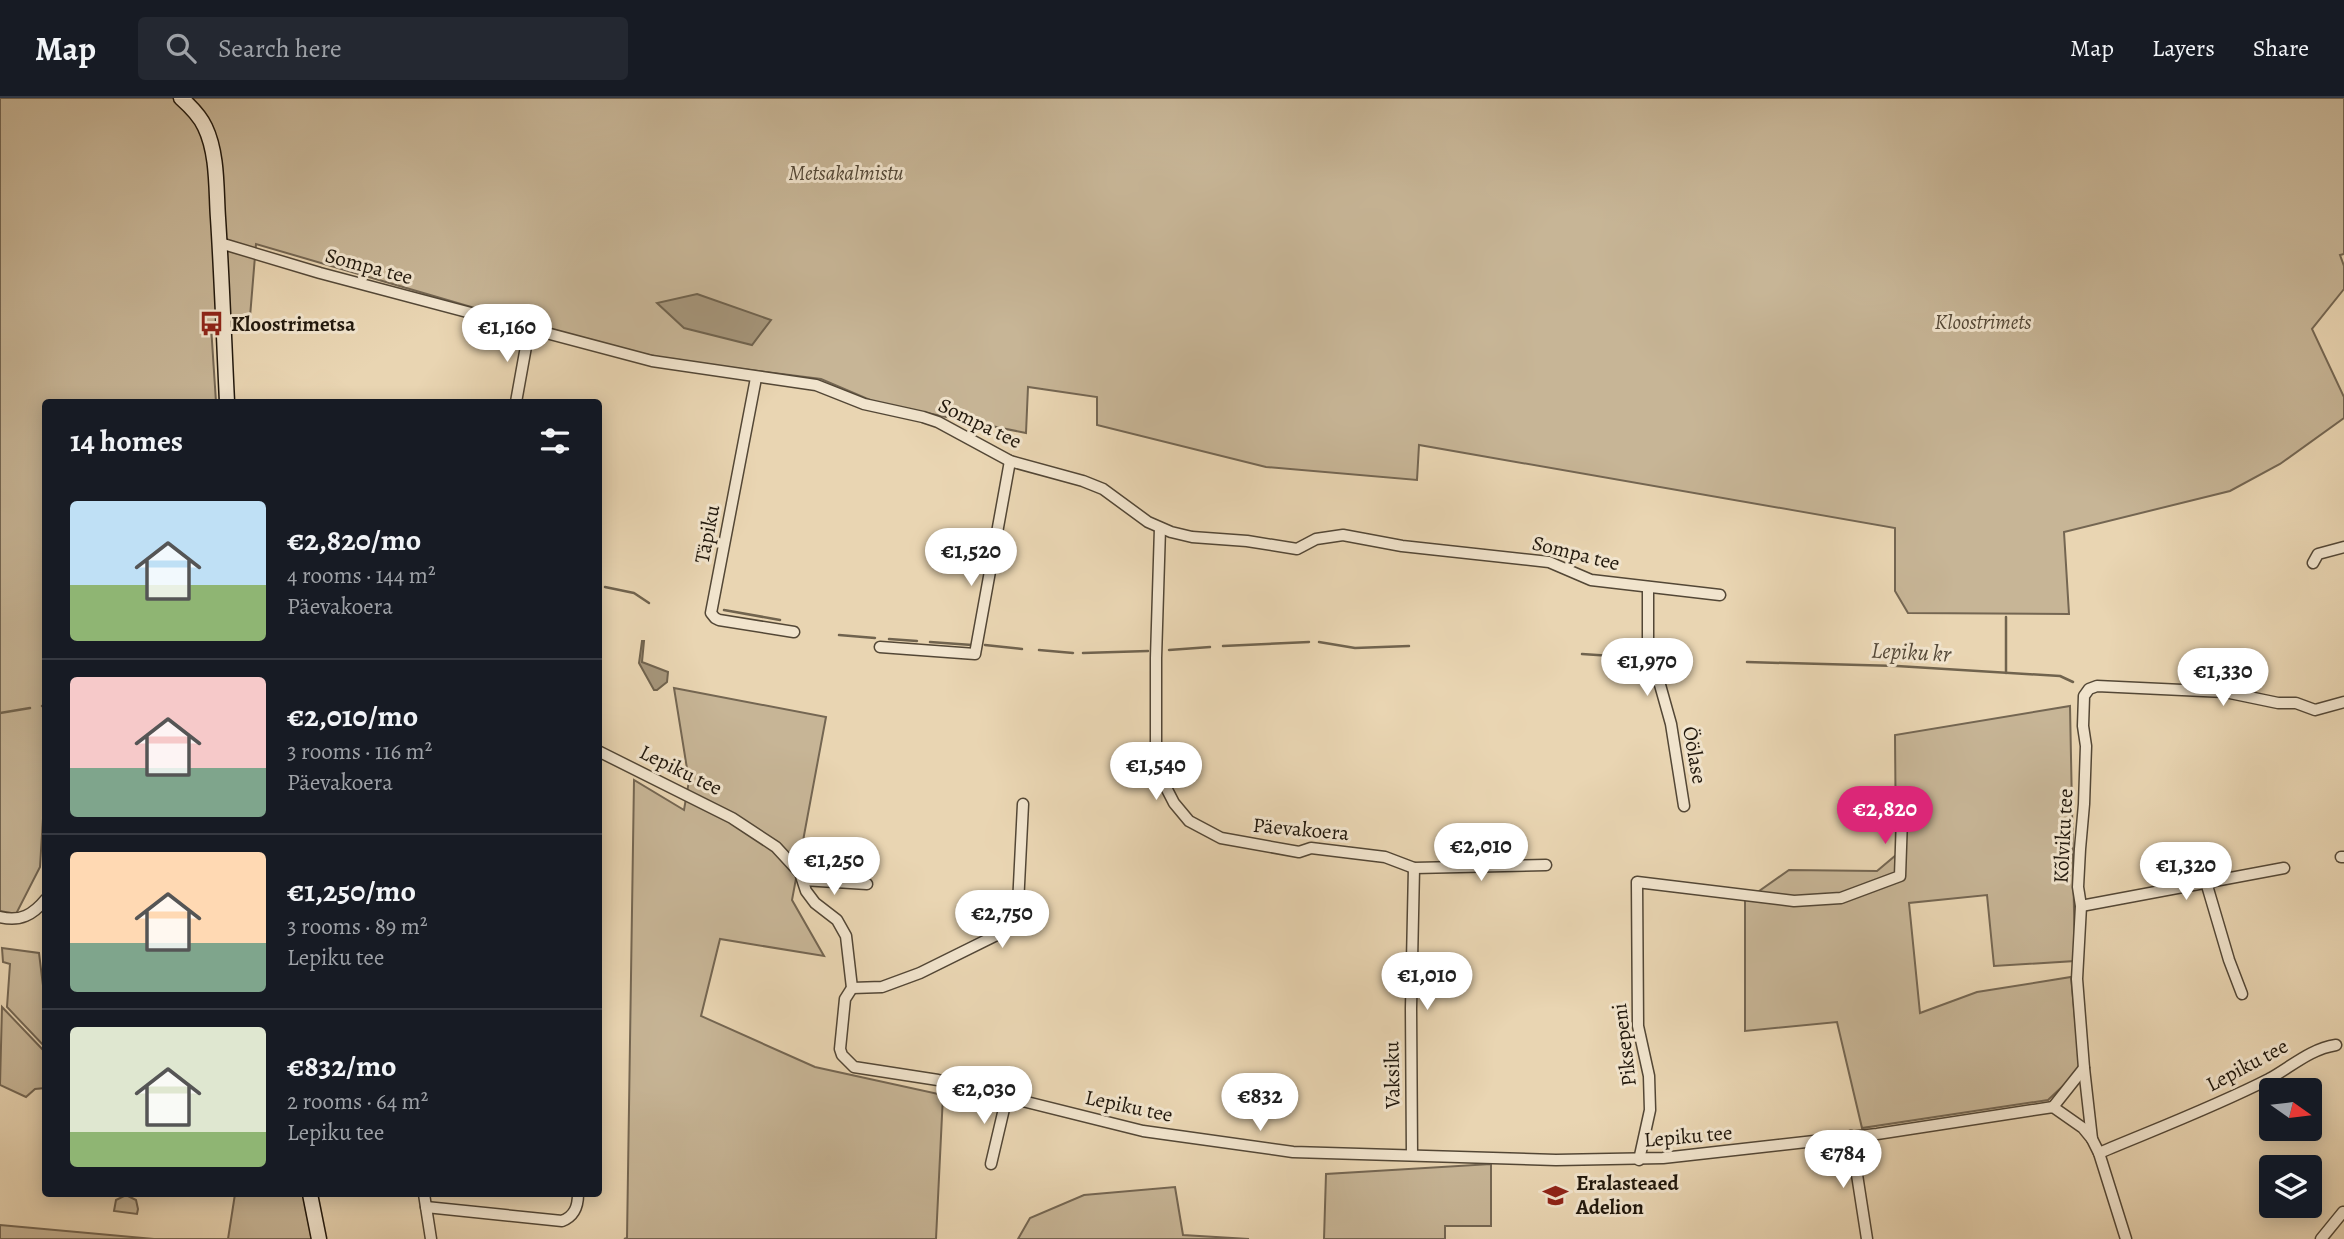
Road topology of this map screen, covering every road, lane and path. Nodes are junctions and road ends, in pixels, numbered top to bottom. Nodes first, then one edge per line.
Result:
1 (181, 98) edge
2 (220, 243) junction
3 (528, 330) junction
4 (756, 378) junction
5 (227, 399) edge
6 (516, 399) edge
7 (1010, 461) junction
8 (1160, 528) junction
9 (2344, 547) edge
10 (2313, 563) dead end
11 (1648, 587) junction
12 (1720, 596) dead end
13 (794, 632) dead end
14 (880, 647) dead end
15 (2344, 702) edge
16 (602, 753) edge
17 (1023, 804) dead end
18 (1684, 806) dead end
19 (1902, 818) dead end
20 (1546, 865) dead end
21 (1414, 868) junction
22 (2284, 868) dead end
23 (803, 880) junction
24 (2206, 882) junction
25 (867, 884) dead end
26 (42, 904) edge
27 (2081, 906) junction
28 (0, 918) edge
29 (852, 988) junction
30 (2242, 995) dead end
31 (2336, 1045) dead end
32 (2084, 1068) junction
33 (1007, 1096) junction
34 (2053, 1107) junction
35 (1852, 1136) junction
36 (2092, 1139) junction
37 (2099, 1153) junction
38 (1412, 1155) junction
39 (1639, 1160) junction
40 (991, 1164) dead end
41 (311, 1197) edge
42 (424, 1197) edge
43 (577, 1197) edge
44 (426, 1207) junction
45 (2343, 1212) edge
46 (319, 1239) edge
47 (431, 1239) edge
48 (1867, 1239) edge
49 (2126, 1239) edge
50 (2321, 1239) edge

1 - 2 main road
2 - 3 street, Sompa tee
2 - 5 main road
3 - 4 street, Sompa tee
3 - 6 street
4 - 7 street, Sompa tee
4 - 13 street, Täpiku
7 - 8 street, Sompa tee
7 - 14 street
8 - 11 street, Sompa tee
8 - 21 street, Päevakoera
9 - 10 street
11 - 12 street, Sompa tee
11 - 18 street, Öölase
15 - 27 street, Kõlviku tee
16 - 23 street, Lepiku tee
17 - 29 street
19 - 39 street, Piksepeni
20 - 21 street, Päevakoera
21 - 38 street, Vaksiku
22 - 24 street
23 - 25 street
23 - 29 street, Lepiku tee
24 - 27 street
24 - 30 street
26 - 28 street
27 - 32 street, Kõlviku tee
29 - 33 street, Lepiku tee
31 - 37 street, Lepiku tee
32 - 34 street
32 - 36 street, Kõlviku tee
33 - 38 street, Lepiku tee
33 - 40 street
34 - 35 street, Lepiku tee
34 - 36 street
35 - 39 street, Lepiku tee
35 - 48 street
36 - 37 street, Kõlviku tee
37 - 49 street, Kõlviku tee
38 - 39 street, Lepiku tee
41 - 46 main road
42 - 44 street
43 - 44 street
44 - 47 street
45 - 50 street

